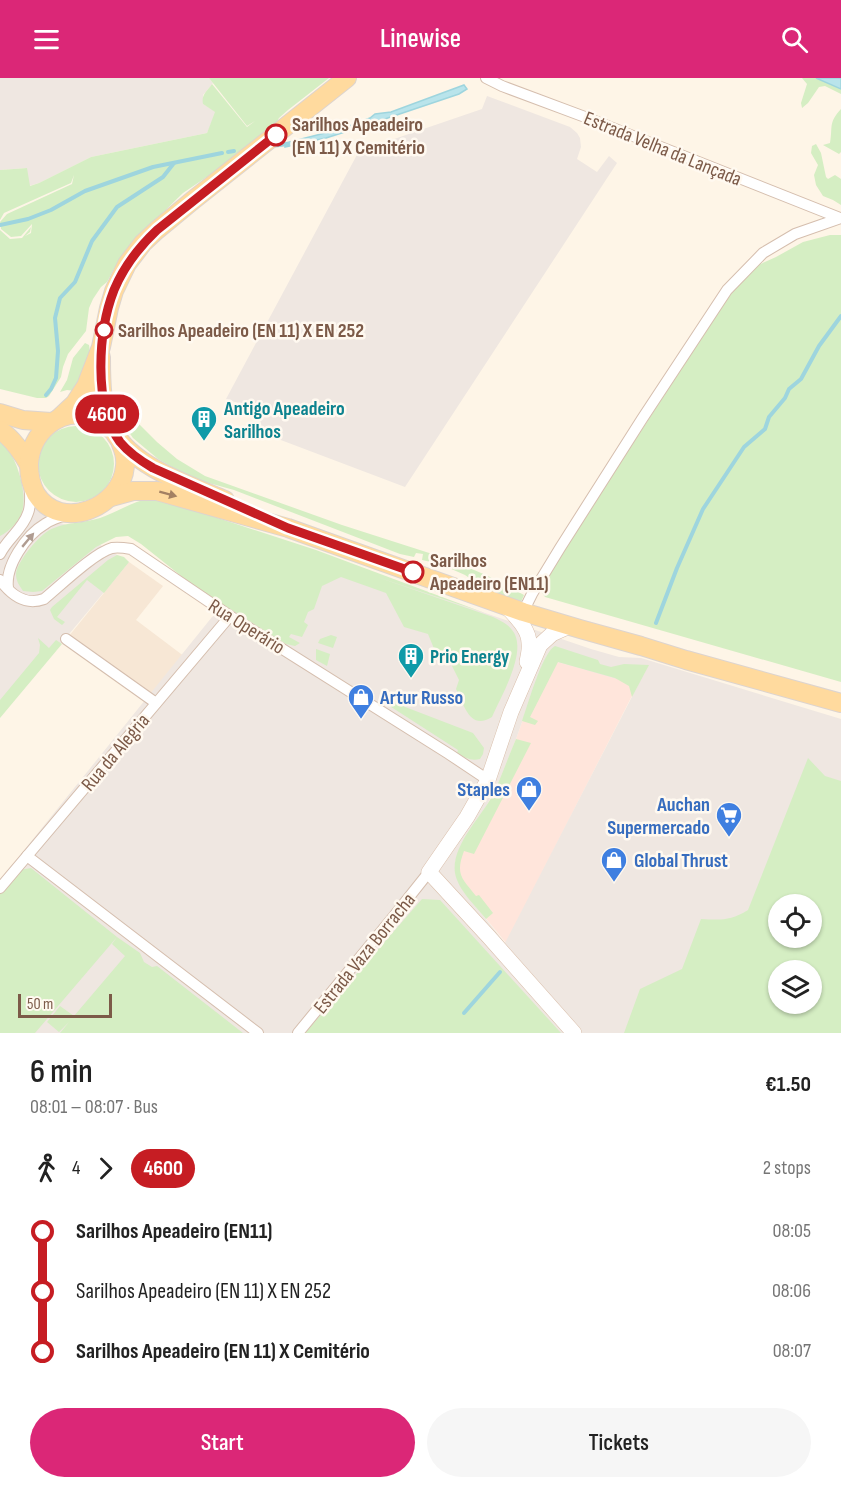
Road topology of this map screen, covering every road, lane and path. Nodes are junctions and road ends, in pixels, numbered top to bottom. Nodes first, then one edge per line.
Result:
1 (347, 78) edge
2 (486, 78) edge
3 (840, 218) edge
4 (101, 347) junction
5 (0, 412) edge
6 (55, 420) junction
7 (0, 430) edge
8 (117, 437) junction
9 (29, 471) junction
10 (111, 497) junction
11 (72, 514) junction
12 (288, 528) junction
13 (0, 554) edge
14 (4, 584) edge
15 (515, 609) junction
16 (230, 616) junction
17 (570, 626) junction
18 (66, 639) dead end
19 (523, 683) junction
20 (156, 703) junction
21 (841, 704) edge
22 (488, 780) junction
23 (27, 856) junction
24 (429, 872) junction
25 (0, 888) edge
26 (258, 1033) edge
27 (298, 1033) edge
28 (574, 1033) edge

1 - 4 main road
2 - 3 street, Estrada Velha da Lançada
3 - 15 street
4 - 6 main road
4 - 8 main road
5 - 6 main road
6 - 8 main road
6 - 9 main road
7 - 9 main road
8 - 10 main road
8 - 12 main road
9 - 11 main road
9 - 13 street
10 - 11 main road
10 -> 12 main road
14 -> 11 street, Rua Operário
12 - 15 main road
14 - 16 street, Rua Operário
15 - 17 main road
15 - 19 street
16 - 20 street, Rua da Alegria
16 - 22 street, Rua Operário
17 - 19 street
17 - 21 main road
18 - 20 street
19 - 22 street
20 - 23 street, Rua da Alegria
22 - 24 street
23 - 25 street, Rua da Alegria
23 - 26 street
24 - 27 street, Estrada Vaza Borracha
24 - 28 street

